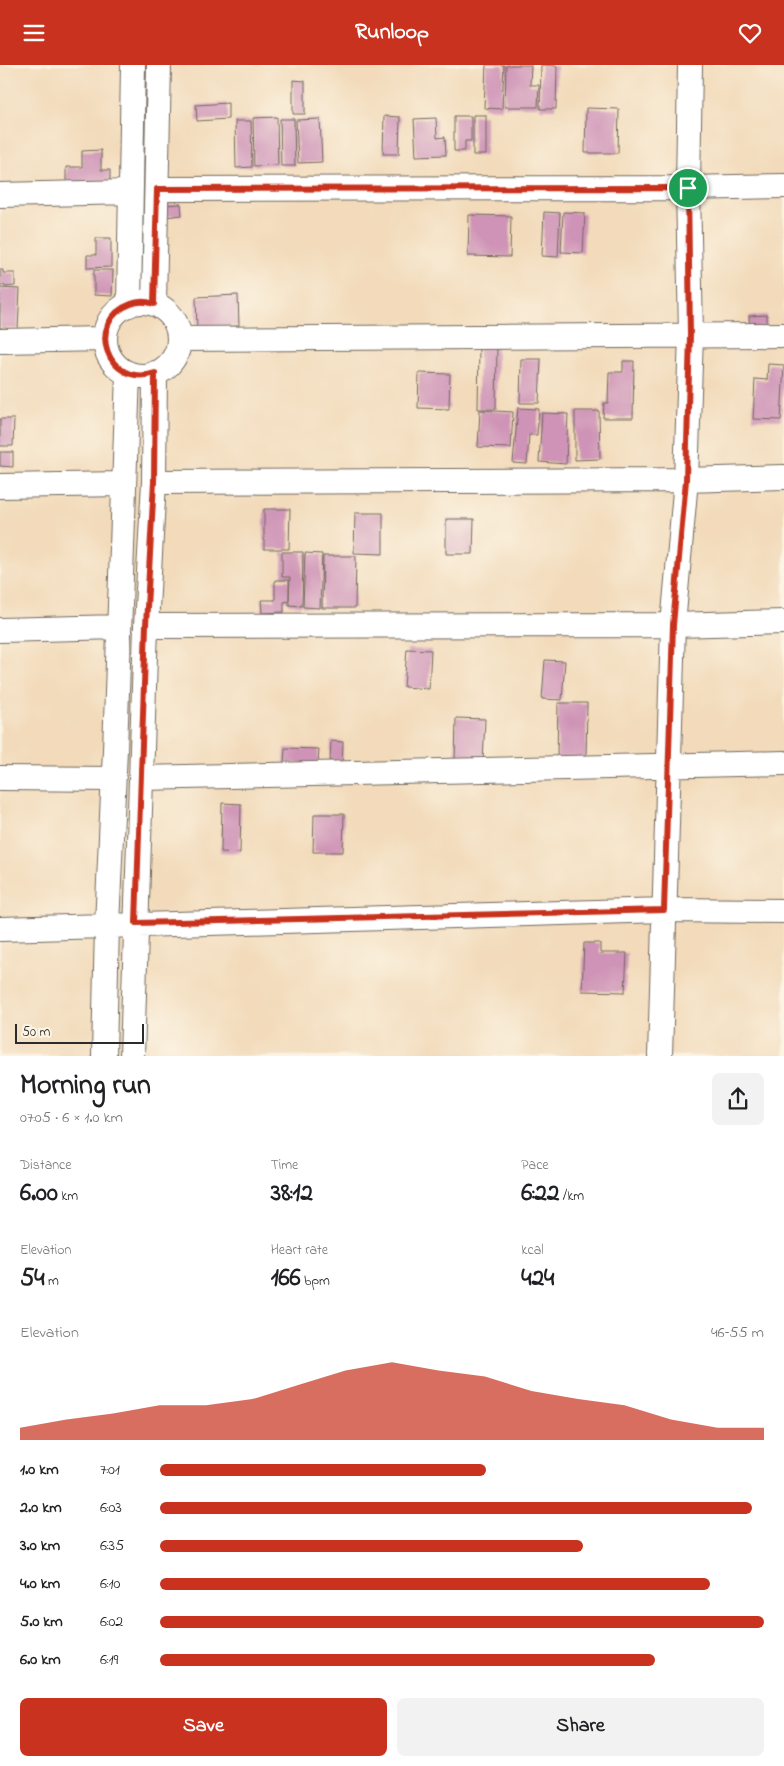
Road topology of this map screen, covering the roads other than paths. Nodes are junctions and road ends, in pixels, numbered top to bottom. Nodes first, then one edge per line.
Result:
1 (133, 65) edge
2 (159, 65) edge
3 (690, 65) edge
4 (784, 186) edge
5 (688, 188) junction
6 (157, 189) junction
7 (130, 193) junction
8 (0, 195) edge
9 (154, 304) junction
10 (129, 305) junction
11 (690, 335) junction
12 (784, 335) edge
13 (105, 339) junction
14 (179, 339) junction
15 (0, 341) edge
16 (128, 373) junction
17 (155, 373) junction
18 (784, 477) edge
19 (686, 480) junction
20 (154, 482) junction
21 (124, 484) junction
22 (0, 486) edge
23 (784, 622) edge
24 (146, 625) junction
25 (673, 625) junction
26 (119, 627) junction
27 (0, 630) edge
28 (784, 763) edge
29 (668, 765) junction
30 (0, 778) edge
31 (141, 778) junction
32 (113, 779) junction
33 (664, 910) junction
34 (784, 911) edge
35 (136, 923) junction
36 (106, 925) junction
37 (0, 929) edge
38 (104, 1056) edge
39 (132, 1056) edge
40 (660, 1056) edge

1 - 7 street
2 - 6 street
3 - 5 street
4 - 5 street
5 - 6 street
5 - 11 street
6 - 9 street
7 - 8 street
7 - 10 street
9 - 10 street
9 - 14 street
10 - 13 street
11 - 12 street
11 - 14 street
11 - 19 street
13 - 15 street
13 - 16 street
14 - 17 street
16 - 17 street
16 - 21 street
17 - 20 street
18 - 19 street
19 - 20 street
19 - 25 street
20 - 24 street
21 - 22 street
21 - 26 street
23 - 25 street
24 - 25 street
24 - 31 street
25 - 29 street
26 - 27 street
26 - 32 street
28 - 29 street
29 - 31 street
29 - 33 street
30 - 32 street
31 - 35 street
32 - 36 street
33 - 34 street
33 - 35 street
33 - 40 street
35 - 36 street
35 - 39 street
36 - 37 street
36 - 38 street

